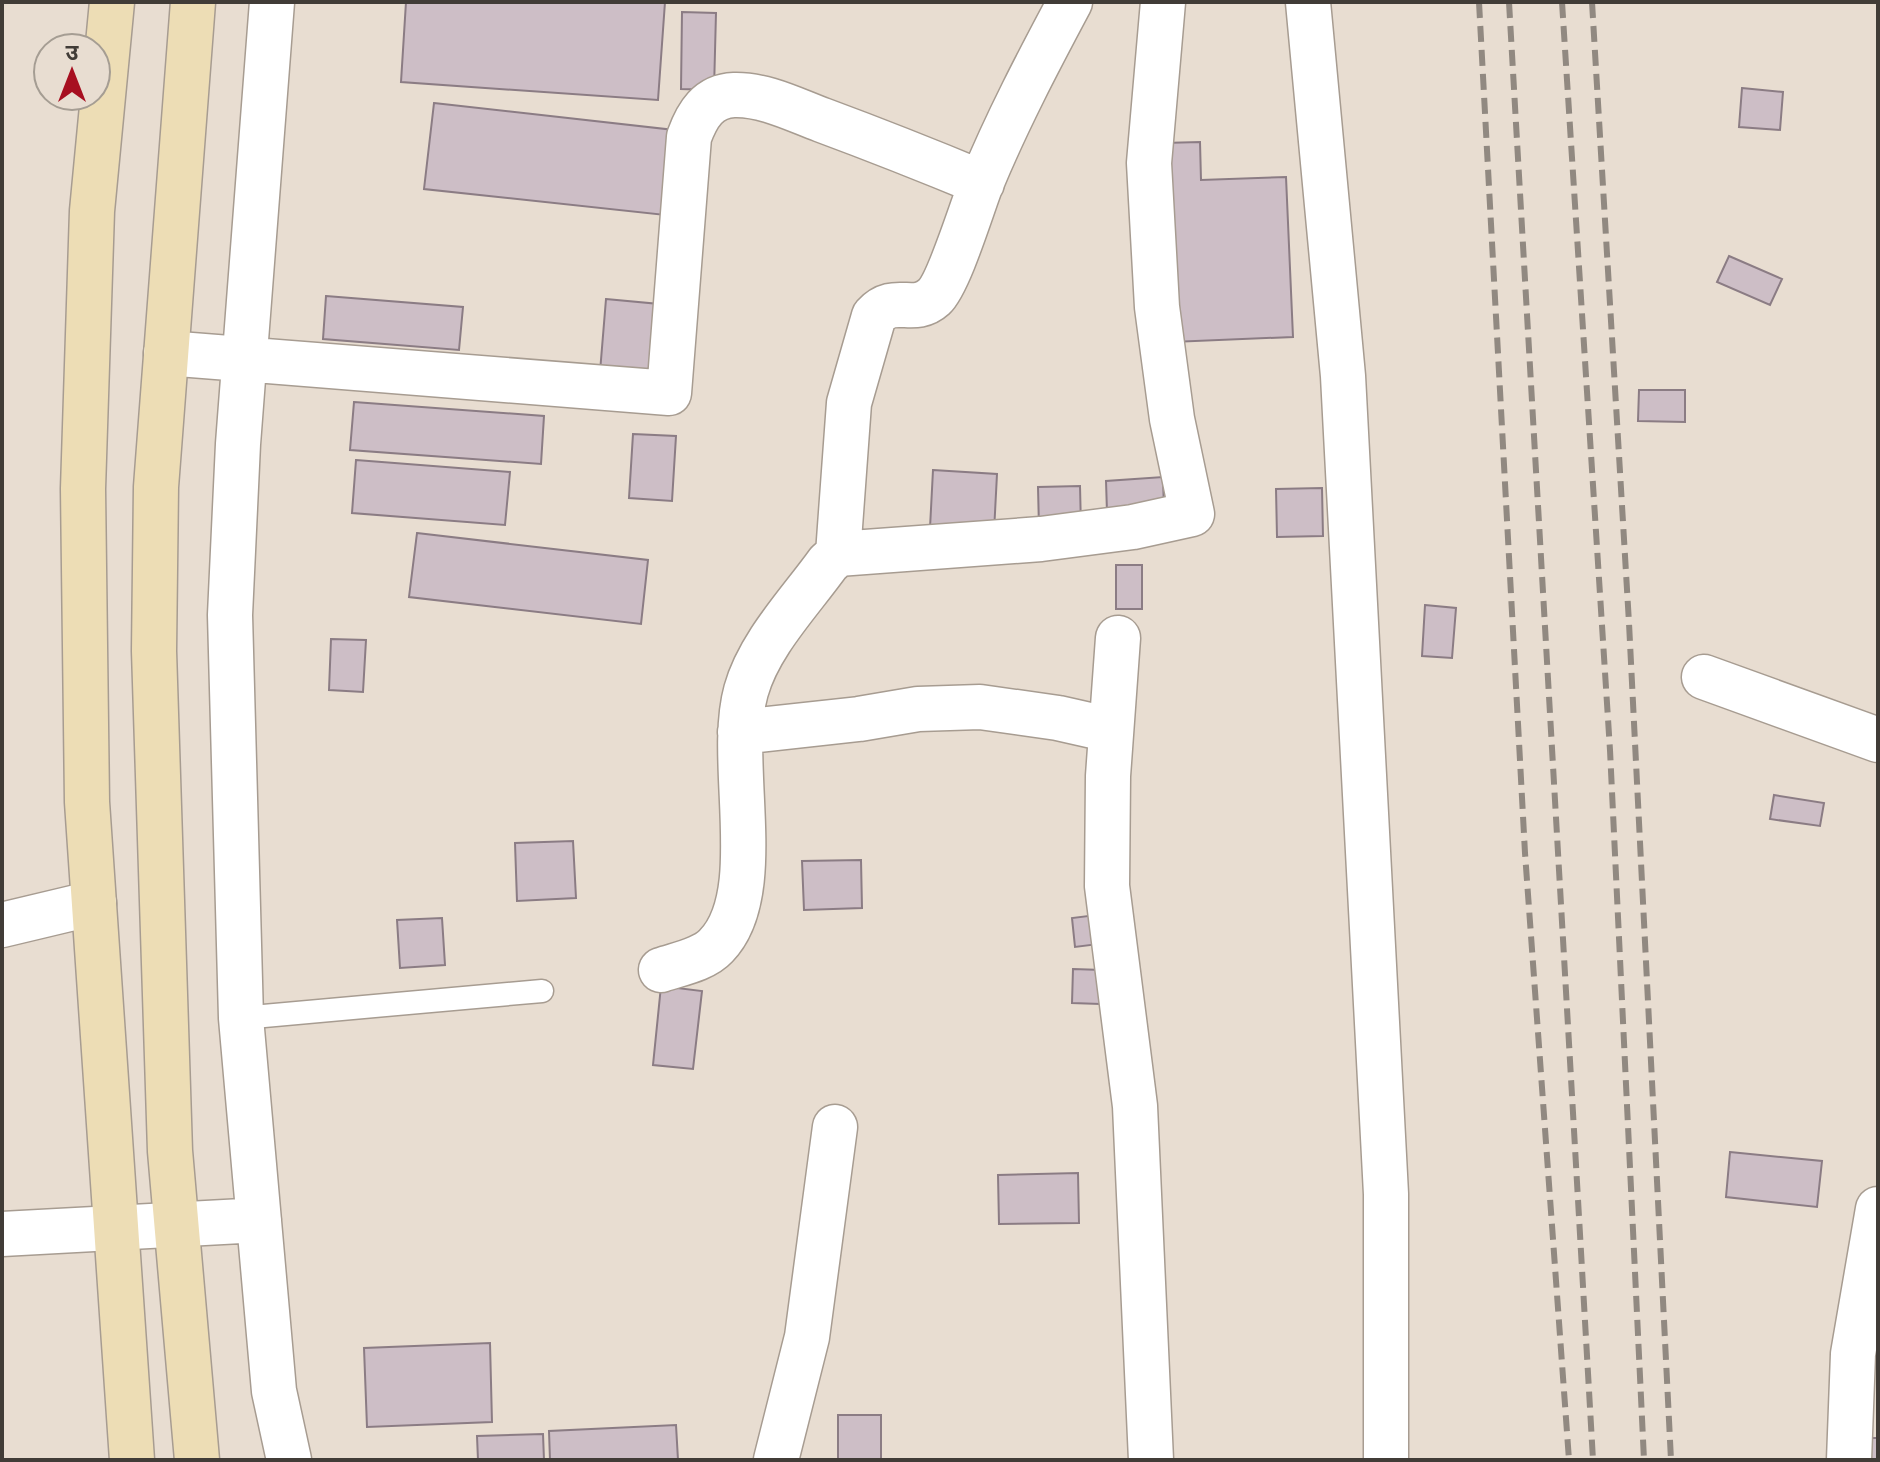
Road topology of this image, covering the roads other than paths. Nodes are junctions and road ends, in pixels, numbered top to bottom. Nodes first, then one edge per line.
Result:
1 (112, 2) edge
2 (193, 2) edge
3 (272, 2) edge
4 (1070, 2) edge
5 (1163, 2) edge
6 (1308, 2) edge
7 (982, 183) junction
8 (166, 353) junction
9 (244, 358) junction
10 (838, 554) junction
11 (1118, 638) dead end
12 (1704, 677) dead end
13 (1111, 730) junction
14 (740, 732) junction
15 (1878, 740) edge
16 (94, 903) junction
17 (2, 925) edge
18 (661, 970) dead end
19 (542, 991) dead end
20 (241, 1018) junction
21 (835, 1127) dead end
22 (1878, 1209) edge
23 (259, 1220) junction
24 (176, 1224) junction
25 (116, 1229) junction
26 (2, 1234) edge
27 (132, 1460) edge
28 (197, 1460) edge
29 (289, 1460) edge
30 (776, 1460) edge
31 (1151, 1460) edge
32 (1386, 1460) edge
33 (1849, 1460) edge

1 - 16 street
2 - 8 street
3 - 9 street
4 - 7 street
5 - 10 street
6 - 32 street
7 - 9 street
7 - 10 street
8 - 9 street
8 - 24 street
9 - 20 street
10 - 14 street
11 - 13 street
12 - 15 street
13 - 14 street
13 - 31 street
14 - 18 street
16 - 17 street
16 - 25 street
19 - 20 lane
20 - 23 street
21 - 30 street
22 - 33 street
23 - 24 street
23 - 29 street
24 - 25 street
24 - 28 street
25 - 26 street
25 - 27 street

